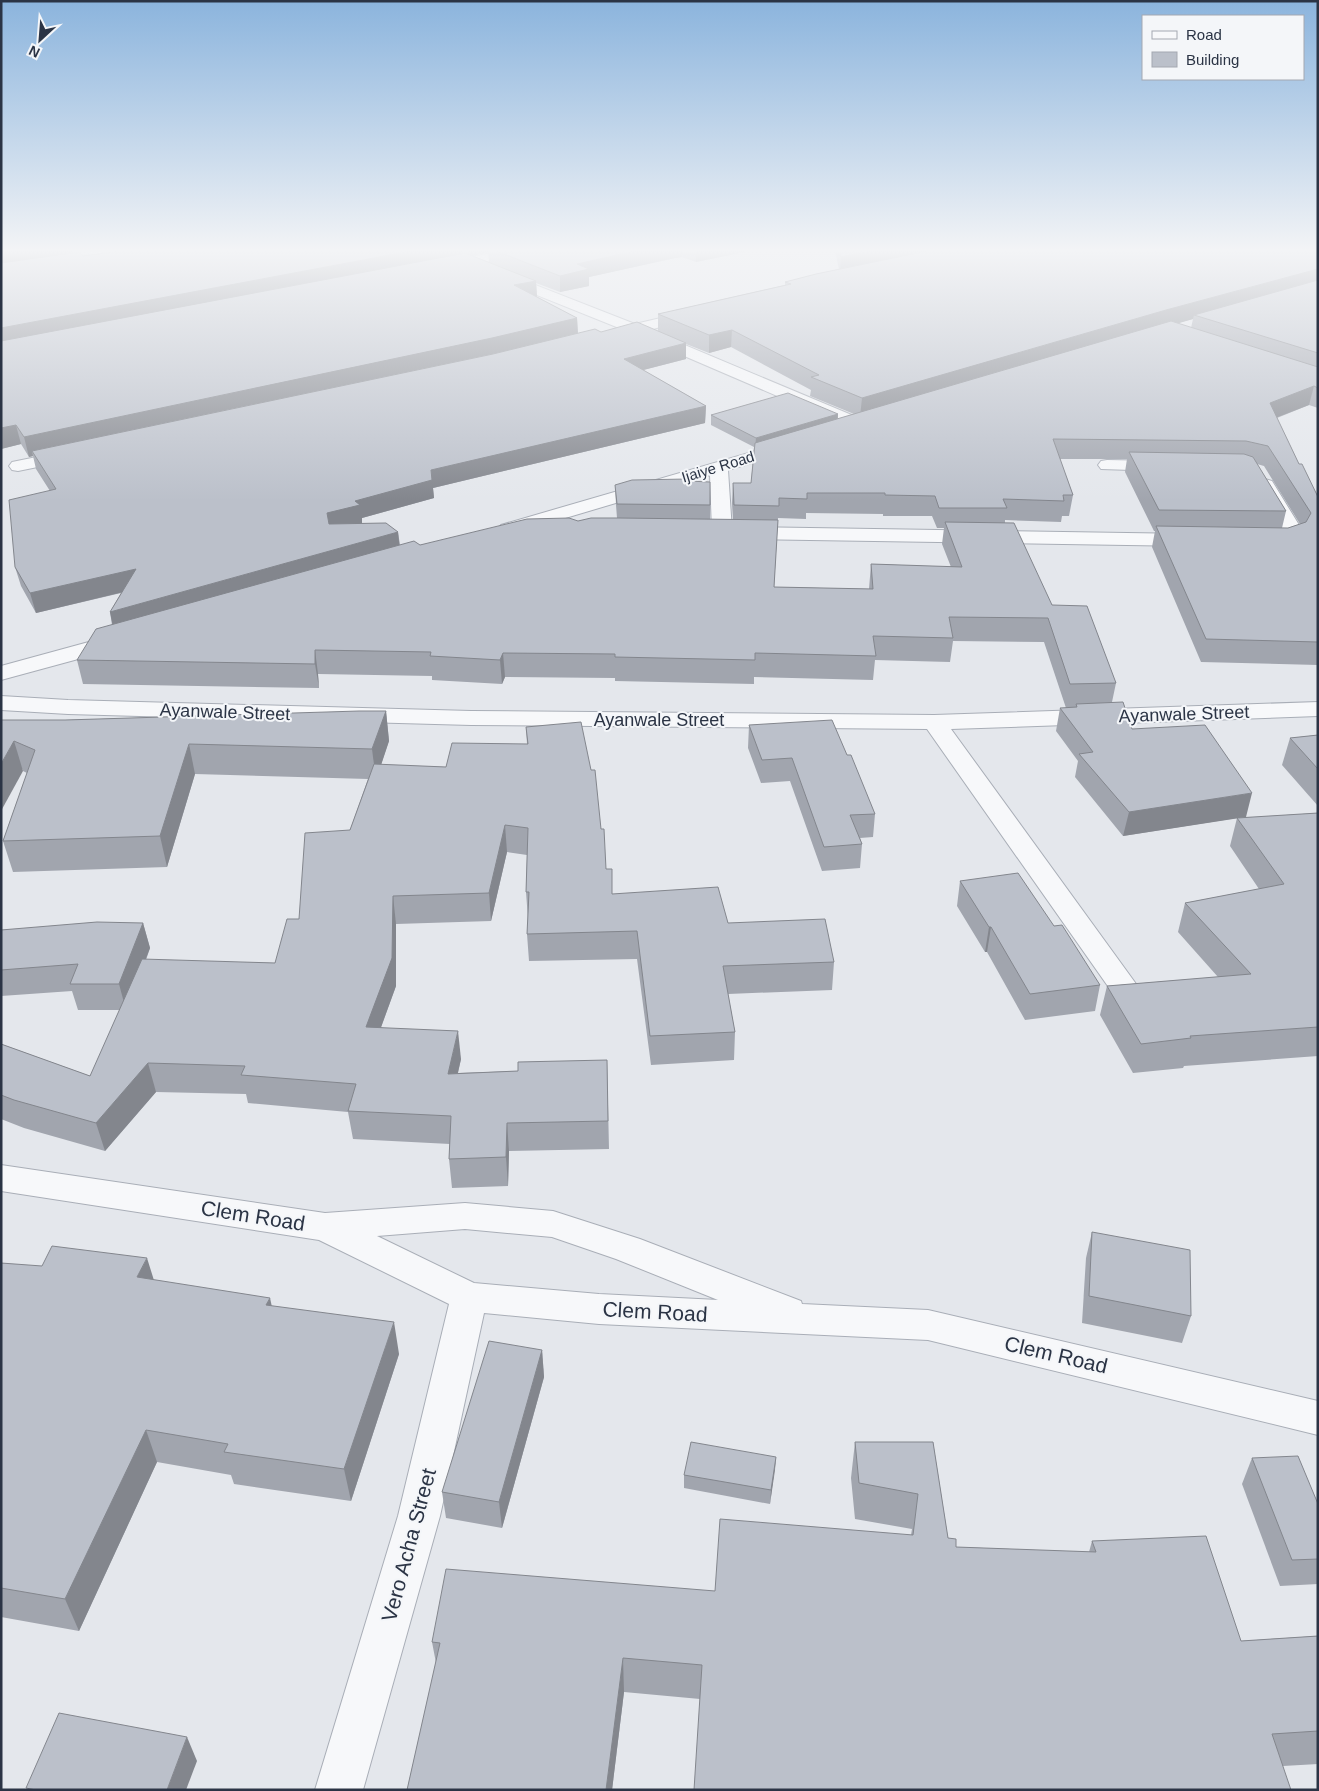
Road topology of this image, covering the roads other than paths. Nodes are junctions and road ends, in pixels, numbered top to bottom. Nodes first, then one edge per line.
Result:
1 (614, 335) edge
2 (647, 335) edge
3 (598, 338) edge
4 (879, 420) edge
5 (860, 425) junction
6 (833, 433) edge
7 (807, 441) edge
8 (86, 452) edge
9 (1107, 465) dead end
10 (18, 466) dead end
11 (1183, 466) edge
12 (719, 467) junction
13 (1256, 471) edge
14 (534, 522) junction
15 (702, 532) edge
16 (722, 532) junction
17 (568, 533) edge
18 (487, 535) edge
19 (1204, 540) edge
20 (1254, 540) edge
21 (131, 637) edge
22 (1, 673) edge
23 (1, 703) edge
24 (1318, 710) edge
25 (934, 722) junction
26 (1130, 995) edge
27 (1, 1178) edge
28 (325, 1227) junction
29 (469, 1297) junction
30 (810, 1320) junction
31 (1318, 1418) edge
32 (339, 1790) edge

1 - 3 street
2 - 5 street
4 - 5 street
5 - 6 street
7 - 12 street, Ijaiye Road
8 - 10 street
9 - 11 street
12 - 14 street, Ijaiye Road
12 - 16 street
13 - 20 street
14 - 17 street
14 - 18 street, Ijaiye Road
15 - 16 street
16 - 19 street
21 - 22 street
23 - 25 street, Ayanwale Street
24 - 25 street, Ayanwale Street
25 - 26 street
27 - 28 street, Clem Road
28 - 29 street, Clem Road
28 - 30 street
29 - 30 street, Clem Road
29 - 32 street, Vero Acha Street
30 - 31 street, Clem Road

